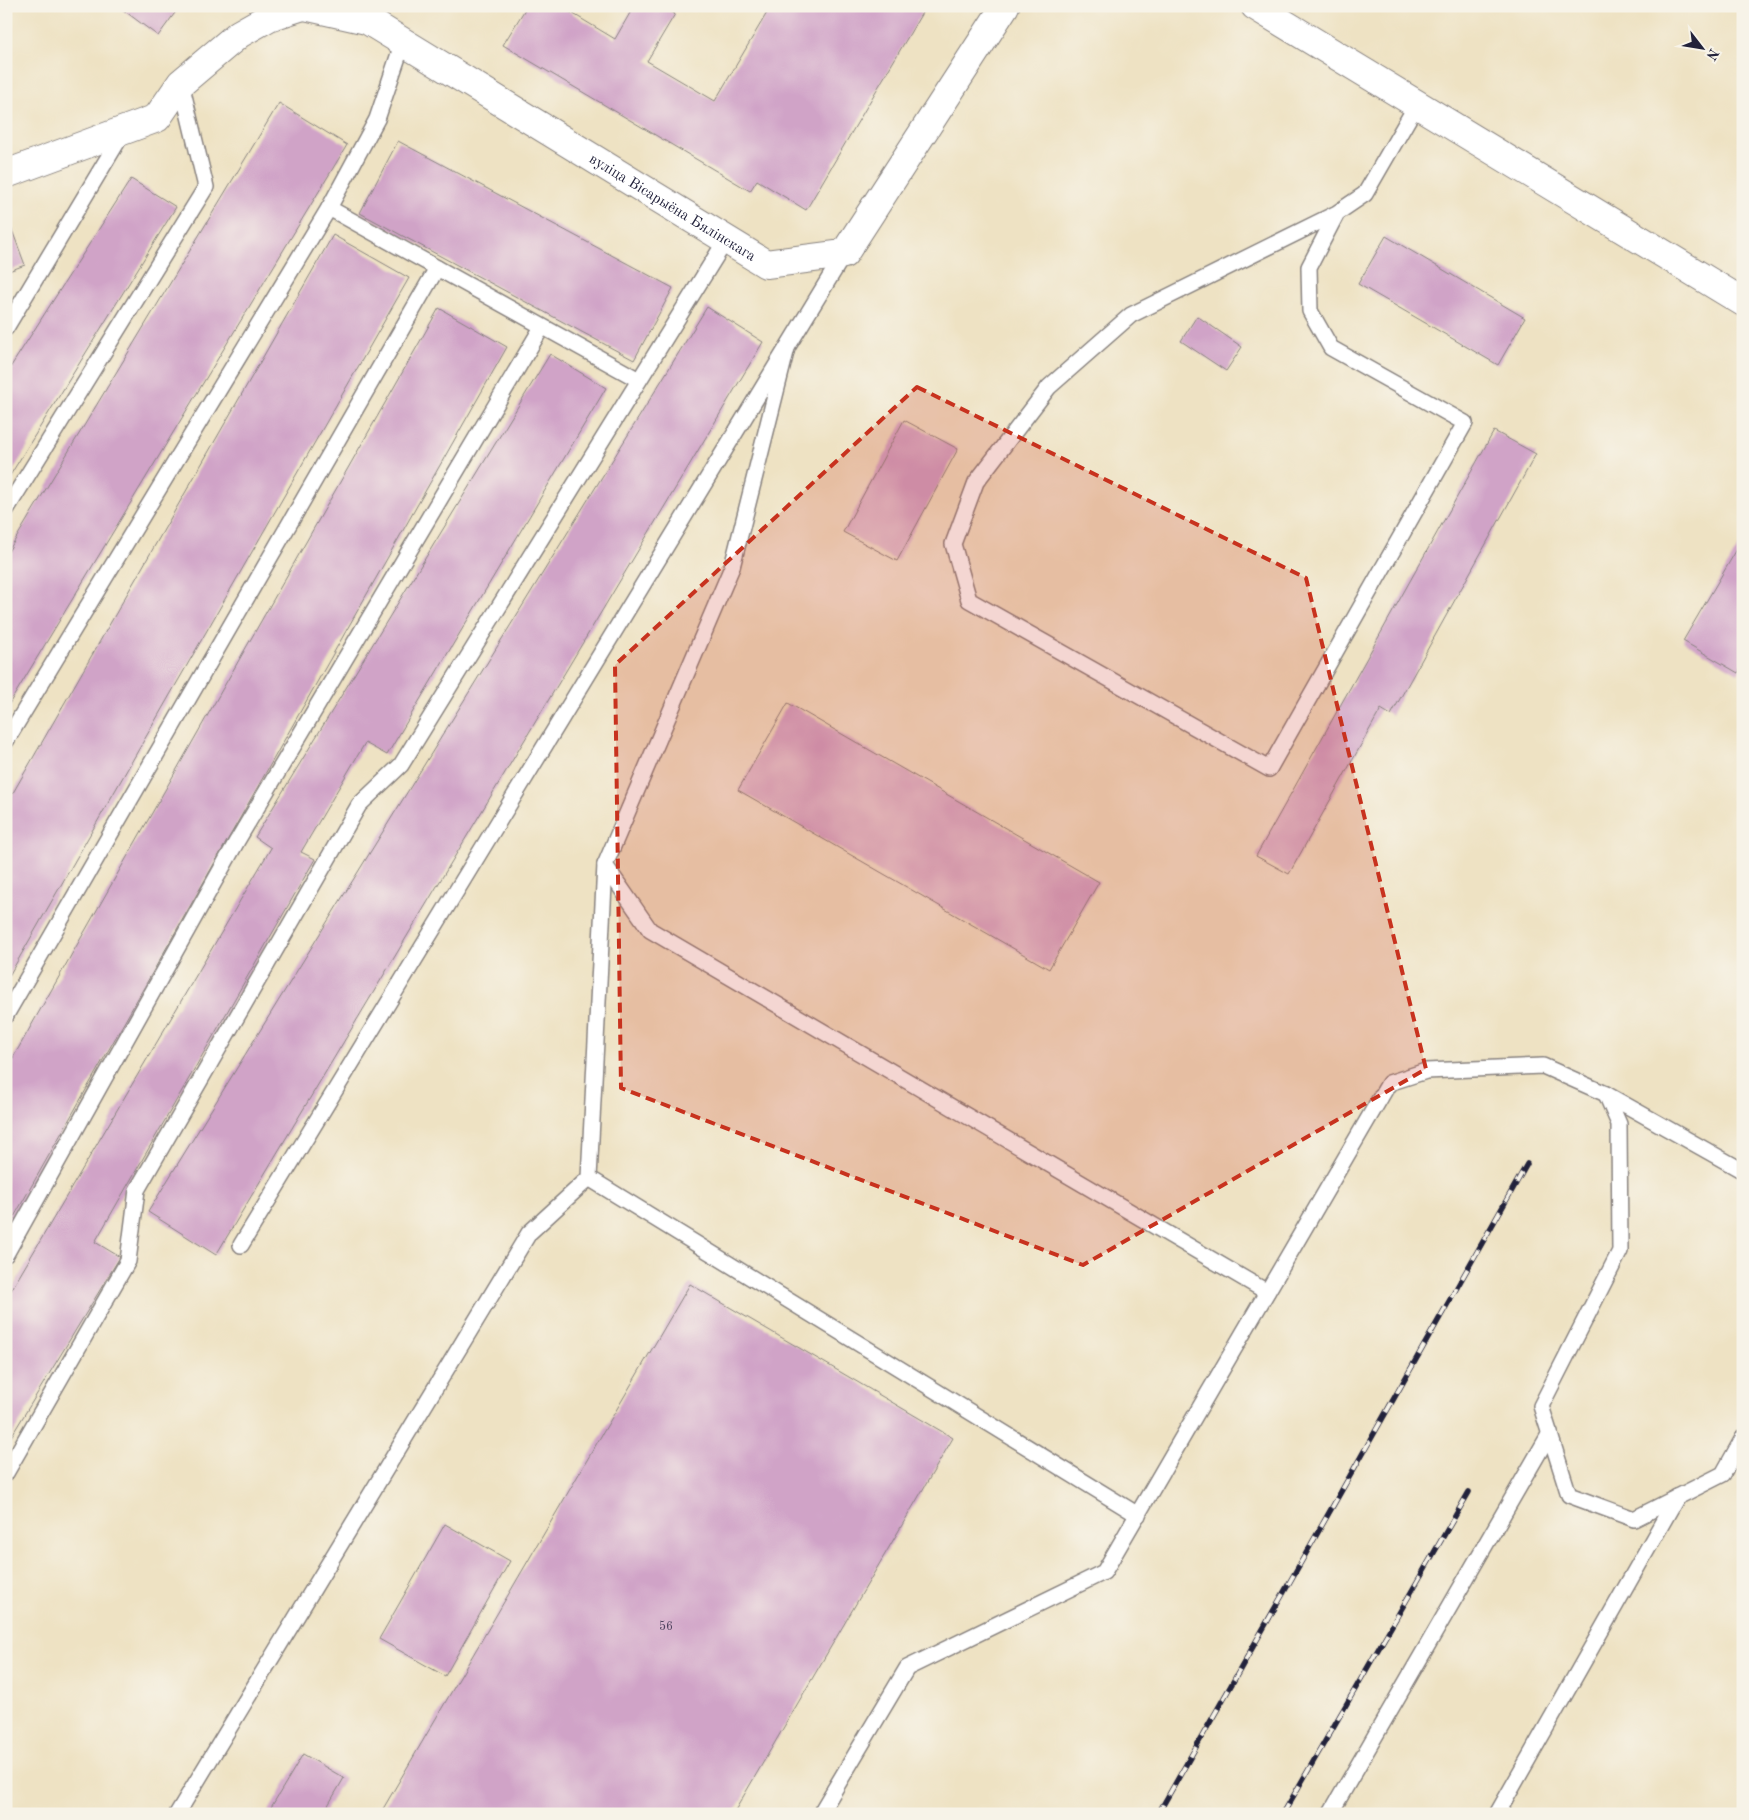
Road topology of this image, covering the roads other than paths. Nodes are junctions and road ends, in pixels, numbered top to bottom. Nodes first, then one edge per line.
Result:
1 (304, 6) edge
2 (1005, 6) edge
3 (1255, 6) edge
4 (366, 13) edge
5 (403, 42) junction
6 (181, 83) junction
7 (1417, 104) junction
8 (125, 130) junction
9 (6, 174) edge
10 (329, 208) junction
11 (1337, 213) junction
12 (726, 240) junction
13 (844, 254) junction
14 (437, 268) junction
15 (1743, 302) edge
16 (11, 316) edge
17 (542, 326) junction
18 (6, 328) edge
19 (786, 348) junction
20 (639, 380) junction
21 (6, 510) edge
22 (6, 741) edge
23 (605, 865) junction
24 (6, 1015) edge
25 (1606, 1094) junction
26 (1743, 1171) edge
27 (589, 1178) junction
28 (242, 1245) dead end
29 (6, 1254) edge
30 (1267, 1292) junction
31 (1550, 1434) junction
32 (1743, 1438) edge
33 (6, 1474) edge
34 (1677, 1497) junction
35 (1138, 1514) junction
36 (177, 1814) edge
37 (820, 1814) edge
38 (1330, 1814) edge
39 (1497, 1814) edge

1 - 4 street, вуліца Вісарыёна Бялінскага
1 - 6 street, вуліца Вісарыёна Бялінскага
2 - 13 street
3 - 7 street
4 - 5 street, вуліца Вісарыёна Бялінскага
5 - 10 lane
5 - 12 street, вуліца Вісарыёна Бялінскага
6 - 8 street, вуліца Вісарыёна Бялінскага
6 - 21 lane
7 - 11 lane
7 - 15 street
8 - 9 street, вуліца Вісарыёна Бялінскага
8 - 16 lane
10 - 14 lane
10 - 22 lane
11 - 11 lane
12 - 13 street, вуліца Вісарыёна Бялінскага
12 - 20 lane
13 - 19 lane
14 - 17 lane
14 - 24 lane
16 - 18 lane
17 - 20 lane
17 - 29 lane
19 - 23 lane
19 - 28 lane
20 - 33 lane
23 - 27 lane
23 - 30 lane
25 - 26 lane
25 - 30 lane
25 - 31 lane
27 - 35 lane
27 - 36 lane
30 - 35 lane
31 - 34 lane
31 - 38 lane
32 - 34 lane
34 - 39 lane
35 - 37 lane

